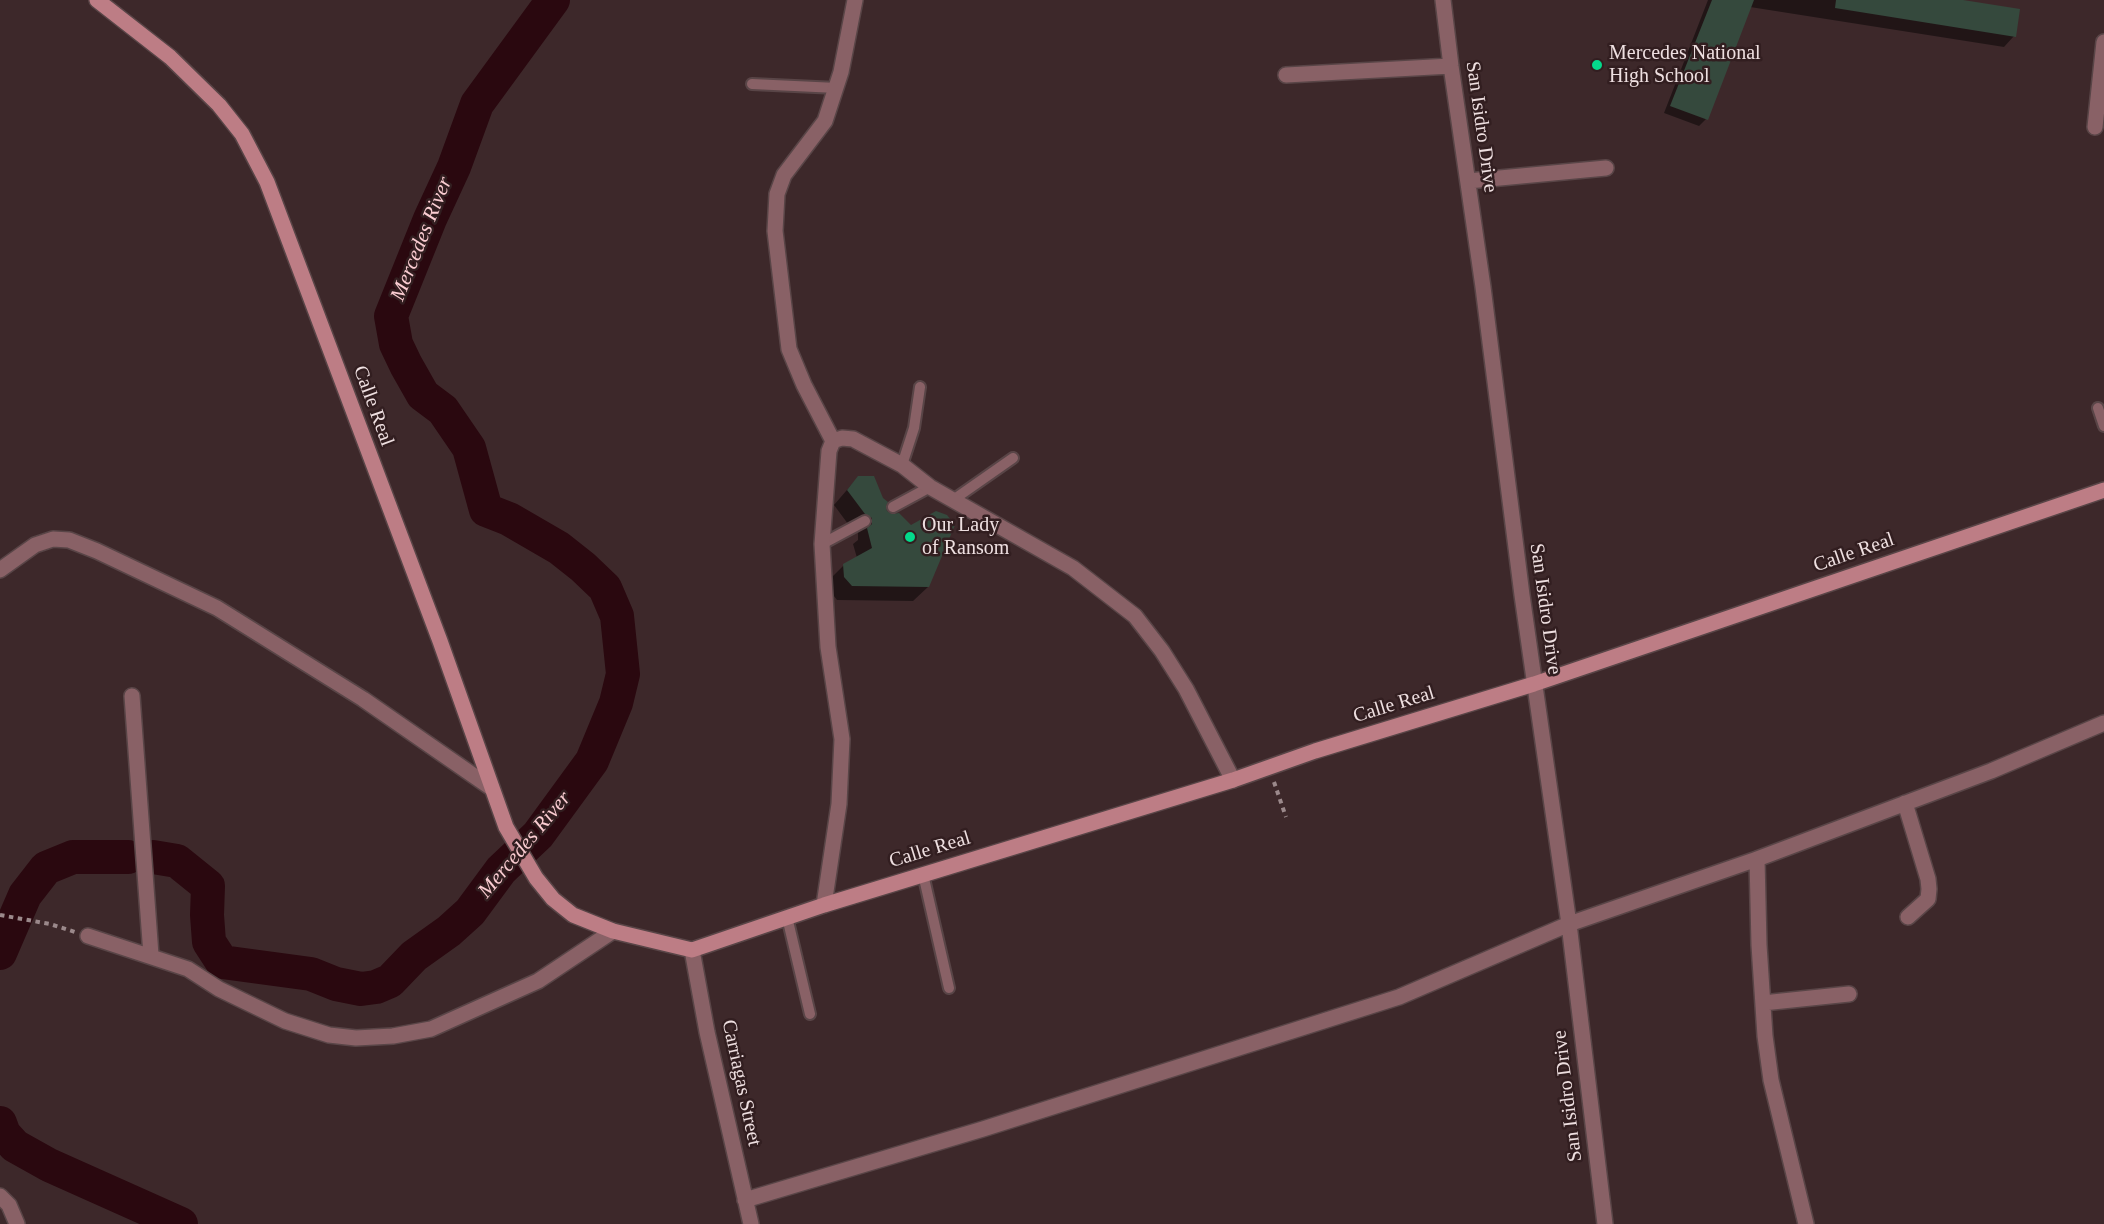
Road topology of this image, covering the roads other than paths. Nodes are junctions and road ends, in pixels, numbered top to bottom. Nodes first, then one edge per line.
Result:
1 (97, 0) edge
2 (855, 0) edge
3 (1443, 0) edge
4 (2104, 42) edge
5 (1451, 66) junction
6 (1287, 75) dead end
7 (752, 84) dead end
8 (837, 88) junction
9 (2095, 127) dead end
10 (1606, 168) dead end
11 (1468, 181) junction
12 (920, 387) dead end
13 (2098, 408) dead end
14 (2104, 426) edge
15 (833, 441) junction
16 (1013, 458) dead end
17 (902, 465) junction
18 (930, 487) junction
19 (2104, 490) edge
20 (953, 500) junction
21 (893, 507) dead end
22 (865, 521) dead end
23 (822, 544) junction
24 (0, 570) edge
25 (1534, 684) junction
26 (132, 696) dead end
27 (2104, 723) edge
28 (1233, 780) junction
29 (490, 787) junction
30 (1905, 803) junction
31 (1757, 859) junction
32 (923, 874) junction
33 (824, 905) junction
34 (787, 917) junction
35 (1908, 917) dead end
36 (1569, 924) junction
37 (613, 932) junction
38 (88, 936) road end
39 (692, 950) junction
40 (151, 955) junction
41 (949, 988) dead end
42 (1849, 994) dead end
43 (1763, 1003) junction
44 (810, 1014) dead end
45 (0, 1196) edge
46 (745, 1200) junction
47 (17, 1224) edge
48 (751, 1224) edge
49 (1605, 1224) edge
50 (1806, 1224) edge

1 - 29 street, Calle Real
2 - 8 street
3 - 5 street, San Isidro Drive
4 - 9 street
5 - 6 street
5 - 11 street, San Isidro Drive
7 - 8 lane
8 - 15 street
10 - 11 street
11 - 25 street, San Isidro Drive
12 - 17 lane
13 - 14 lane
15 - 17 street
15 - 23 street
16 - 20 lane
17 - 18 street
18 - 20 street
18 - 21 lane
19 - 25 street, Calle Real
20 - 28 street
22 - 23 lane
23 - 33 street
24 - 29 street
25 - 28 street, Calle Real
25 - 36 street, San Isidro Drive
26 - 40 street
27 - 30 street
28 - 32 street, Calle Real
29 - 37 street, Calle Real
30 - 31 street
30 - 35 street
31 - 36 street
31 - 43 street
32 - 33 street, Calle Real
32 - 41 lane
33 - 34 street, Calle Real
34 - 39 street, Calle Real
34 - 44 lane
36 - 46 street
36 - 49 street, San Isidro Drive
37 - 39 street, Calle Real
37 - 40 street
38 - 40 street
39 - 46 street, Carriagas Street
42 - 43 street
43 - 50 street
45 - 47 street
46 - 48 street, Carriagas Street

